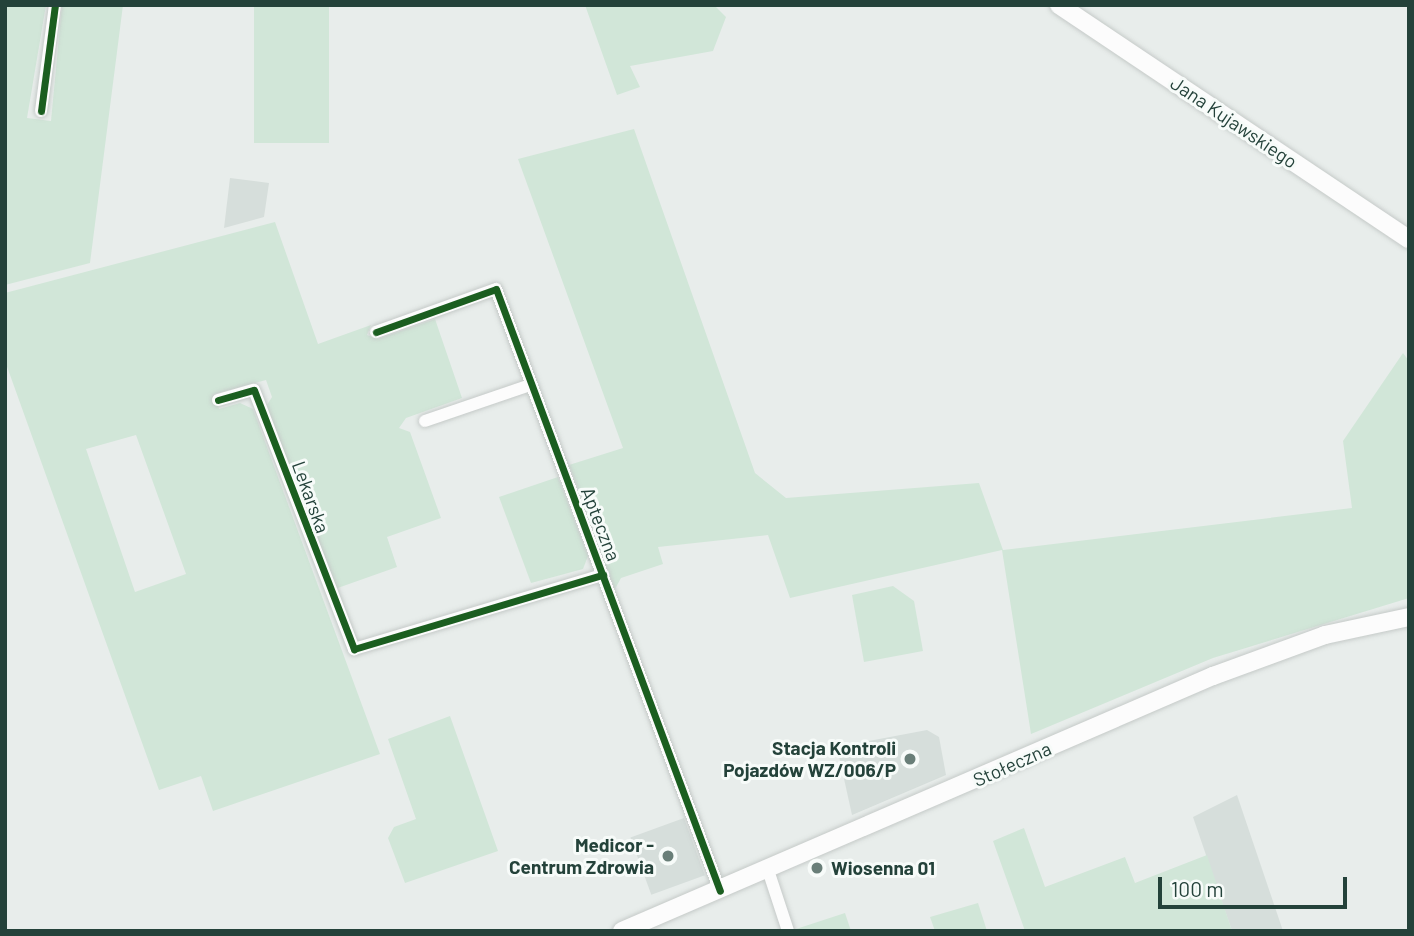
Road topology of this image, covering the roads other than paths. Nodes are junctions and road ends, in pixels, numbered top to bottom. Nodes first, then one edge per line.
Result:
1 (55, 5) edge
2 (1059, 5) edge
3 (41, 111) dead end
4 (1409, 239) edge
5 (376, 331) dead end
6 (530, 385) junction
7 (218, 400) dead end
8 (425, 421) dead end
9 (603, 575) junction
10 (1409, 617) edge
11 (768, 870) junction
12 (720, 891) junction
13 (622, 931) edge
14 (788, 931) edge

1 - 3 street
2 - 4 main road, Jana Kujawskiego
5 - 6 street, Apteczna
6 - 8 street
6 - 9 street, Apteczna
7 - 9 street, Lekarska
9 - 12 street, Apteczna
10 - 11 main road, Stołeczna
11 - 12 main road, Stołeczna
11 - 14 street
12 - 13 main road, Stołeczna

